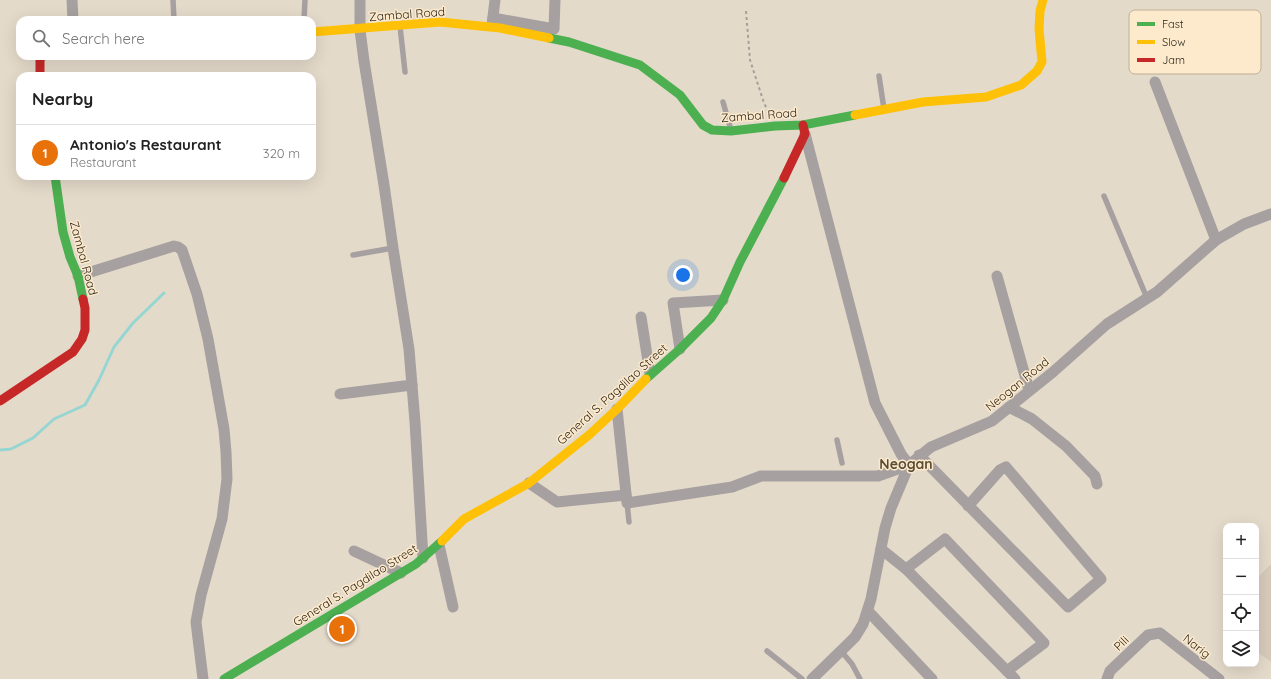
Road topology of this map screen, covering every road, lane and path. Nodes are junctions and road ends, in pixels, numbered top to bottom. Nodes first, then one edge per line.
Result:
1 (72, 0) edge
2 (173, 0) edge
3 (306, 0) edge
4 (360, 0) edge
5 (495, 0) edge
6 (555, 0) edge
7 (1043, 0) edge
8 (746, 11) dead end
9 (73, 16) edge
10 (174, 16) edge
11 (304, 16) edge
12 (493, 23) junction
13 (400, 26) junction
14 (360, 30) junction
15 (316, 32) edge
16 (40, 60) edge
17 (40, 72) edge
18 (405, 72) dead end
19 (879, 76) dead end
20 (1155, 82) dead end
21 (722, 102) dead end
22 (884, 110) junction
23 (775, 126) junction
24 (804, 129) junction
25 (731, 131) junction
26 (56, 180) edge
27 (1104, 196) dead end
28 (1271, 214) edge
29 (1216, 240) junction
30 (393, 248) junction
31 (353, 255) dead end
32 (78, 276) junction
33 (997, 276) dead end
34 (1147, 298) junction
35 (724, 300) junction
36 (641, 317) dead end
37 (680, 349) junction
38 (650, 374) junction
39 (412, 385) junction
40 (1029, 390) junction
41 (340, 394) dead end
42 (0, 401) edge
43 (1009, 407) junction
44 (618, 409) junction
45 (837, 440) dead end
46 (919, 455) junction
47 (842, 463) dead end
48 (909, 465) junction
49 (529, 483) junction
50 (1097, 484) dead end
51 (626, 499) junction
52 (968, 506) junction
53 (629, 522) dead end
54 (439, 545) junction
55 (881, 549) junction
56 (354, 551) dead end
57 (423, 558) junction
58 (906, 569) junction
59 (401, 573) junction
60 (453, 607) dead end
61 (868, 611) junction
62 (1160, 633) joint
63 (767, 651) dead end
64 (841, 651) junction
65 (1011, 675) edge
66 (203, 679) edge
67 (224, 679) edge
68 (802, 679) edge
69 (812, 679) edge
70 (860, 679) edge
71 (932, 679) edge
72 (1107, 679) edge
73 (1219, 679) edge

1 - 9 street
2 - 10 lane
3 - 11 lane
4 - 14 street
5 - 12 street
6 - 12 street
7 - 22 street, Zambal Road
8 - 23 path
12 - 13 street, Zambal Road
12 - 25 street, Zambal Road
13 - 14 street, Zambal Road
13 - 18 lane
14 - 15 street, Zambal Road
14 - 30 street
16 - 17 street
19 - 22 lane
20 - 29 street
21 - 25 lane
22 - 24 street, Zambal Road
23 - 24 street, Zambal Road
23 - 25 street, Zambal Road
24 - 35 street, General S. Pagdilao Street
24 - 48 street
26 - 32 street, Zambal Road
27 - 34 lane
28 - 29 street, Neogan Road
29 - 34 street, Neogan Road
30 - 31 lane
30 - 39 street
32 - 42 street, Zambal Road
32 - 66 street
33 - 40 street
34 - 40 street, Neogan Road
35 - 37 street, General S. Pagdilao Street
35 - 37 street
36 - 38 street
37 - 38 street, General S. Pagdilao Street
38 - 44 street, General S. Pagdilao Street
39 - 41 street
39 - 57 street
40 - 43 street, Neogan Road
43 - 46 street, Neogan Road
43 - 50 street
44 - 49 street, General S. Pagdilao Street
44 - 51 street
45 - 47 lane
46 - 48 street, Neogan Road
46 - 52 street
48 - 51 street
48 - 55 street, Neogan Road
49 - 51 street
49 - 54 street, General S. Pagdilao Street
51 - 53 lane
52 - 52 street
54 - 57 street, General S. Pagdilao Street
54 - 60 street
55 - 58 street
55 - 61 street, Neogan Road
56 - 59 street
57 - 59 street, General S. Pagdilao Street
58 - 65 street
58 - 65 street
59 - 67 street, General S. Pagdilao Street
61 - 64 street, Neogan Road
61 - 71 street
62 - 72 street, Pili
62 - 73 street, Narig
63 - 68 lane
64 - 69 street, Neogan Road
64 - 70 lane

